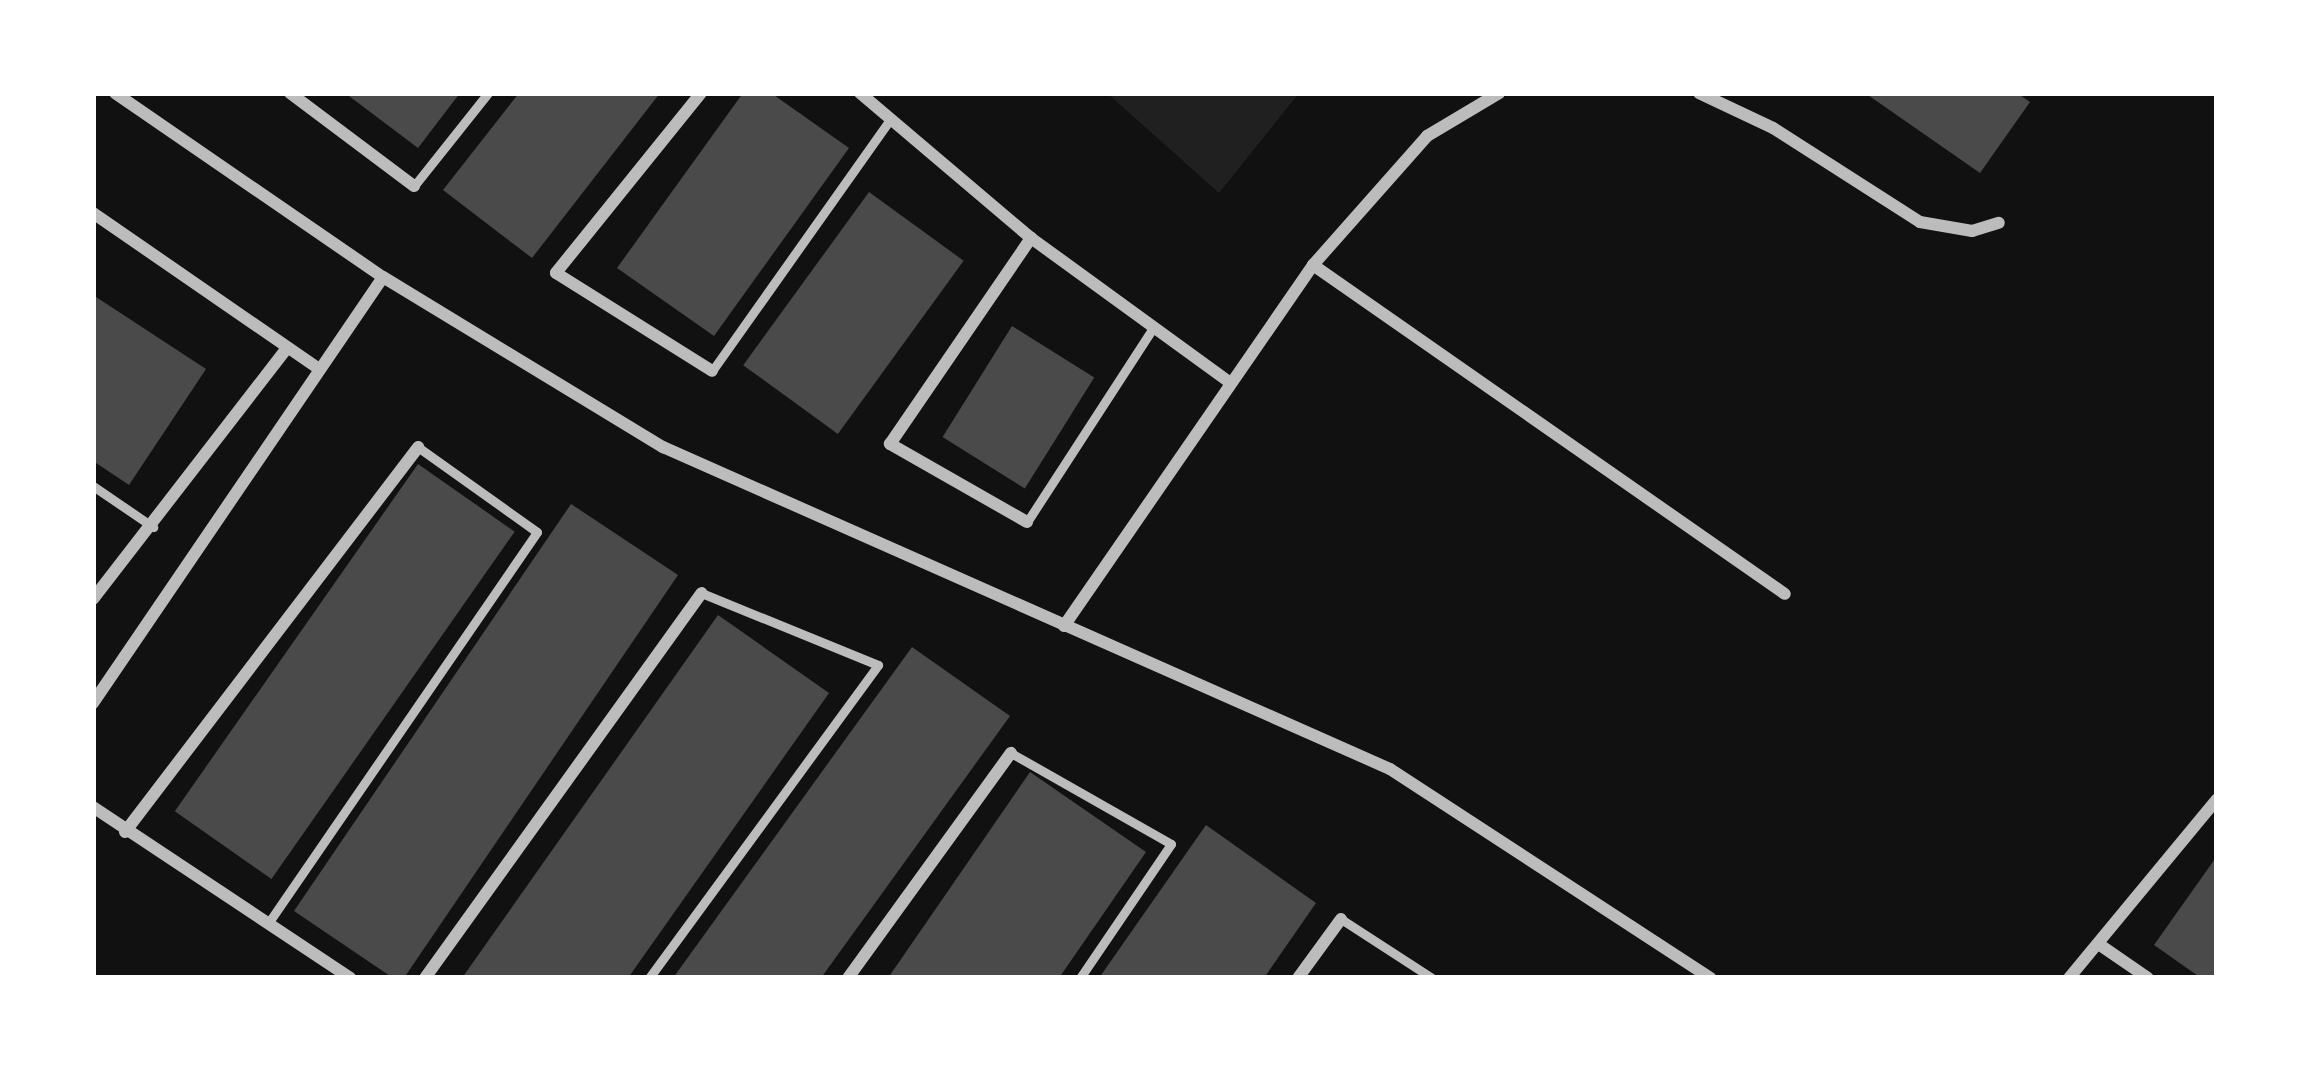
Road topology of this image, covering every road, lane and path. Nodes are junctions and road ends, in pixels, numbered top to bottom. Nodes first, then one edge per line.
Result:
1 (115, 93) edge
2 (290, 93) edge
3 (488, 93) edge
4 (700, 93) edge
5 (860, 93) edge
6 (1499, 93) edge
7 (1699, 93) edge
8 (890, 120) junction
9 (414, 186) joint
10 (93, 213) edge
11 (1999, 223) dead end
12 (1031, 238) junction
13 (1313, 265) junction
14 (383, 278) junction
15 (1154, 328) junction
16 (286, 349) junction
17 (320, 369) junction
18 (712, 370) joint
19 (1228, 382) junction
20 (418, 447) joint
21 (93, 486) edge
22 (1027, 521) joint
23 (154, 527) junction
24 (702, 593) joint
25 (1784, 594) dead end
26 (93, 599) edge
27 (1064, 626) junction
28 (93, 704) edge
29 (1011, 753) joint
30 (2216, 801) edge
31 (93, 807) edge
32 (125, 832) junction
33 (1341, 919) joint
34 (268, 922) junction
35 (2100, 945) junction
36 (350, 978) edge
37 (424, 978) edge
38 (649, 978) edge
39 (848, 978) edge
40 (1080, 978) edge
41 (1298, 978) edge
42 (1432, 978) edge
43 (1711, 978) edge
44 (2069, 978) edge
45 (2148, 978) edge

1 - 14 street
2 - 9 street
3 - 9 lane
4 - 18 street
5 - 8 street
6 - 13 street
7 - 11 street
8 - 12 street
8 - 18 lane
10 - 16 street
12 - 15 street
12 - 22 street
13 - 19 street
13 - 25 street
14 - 17 street
14 - 27 street
15 - 19 street
15 - 22 lane
16 - 17 street
16 - 23 street
17 - 28 street
19 - 27 street
20 - 32 street
20 - 34 lane
21 - 23 lane
23 - 26 street
24 - 37 street
24 - 38 lane
27 - 43 street
29 - 39 street
29 - 40 lane
30 - 35 street
31 - 32 street
32 - 34 street
33 - 41 street
33 - 42 lane
34 - 36 street
35 - 44 street
35 - 45 street

